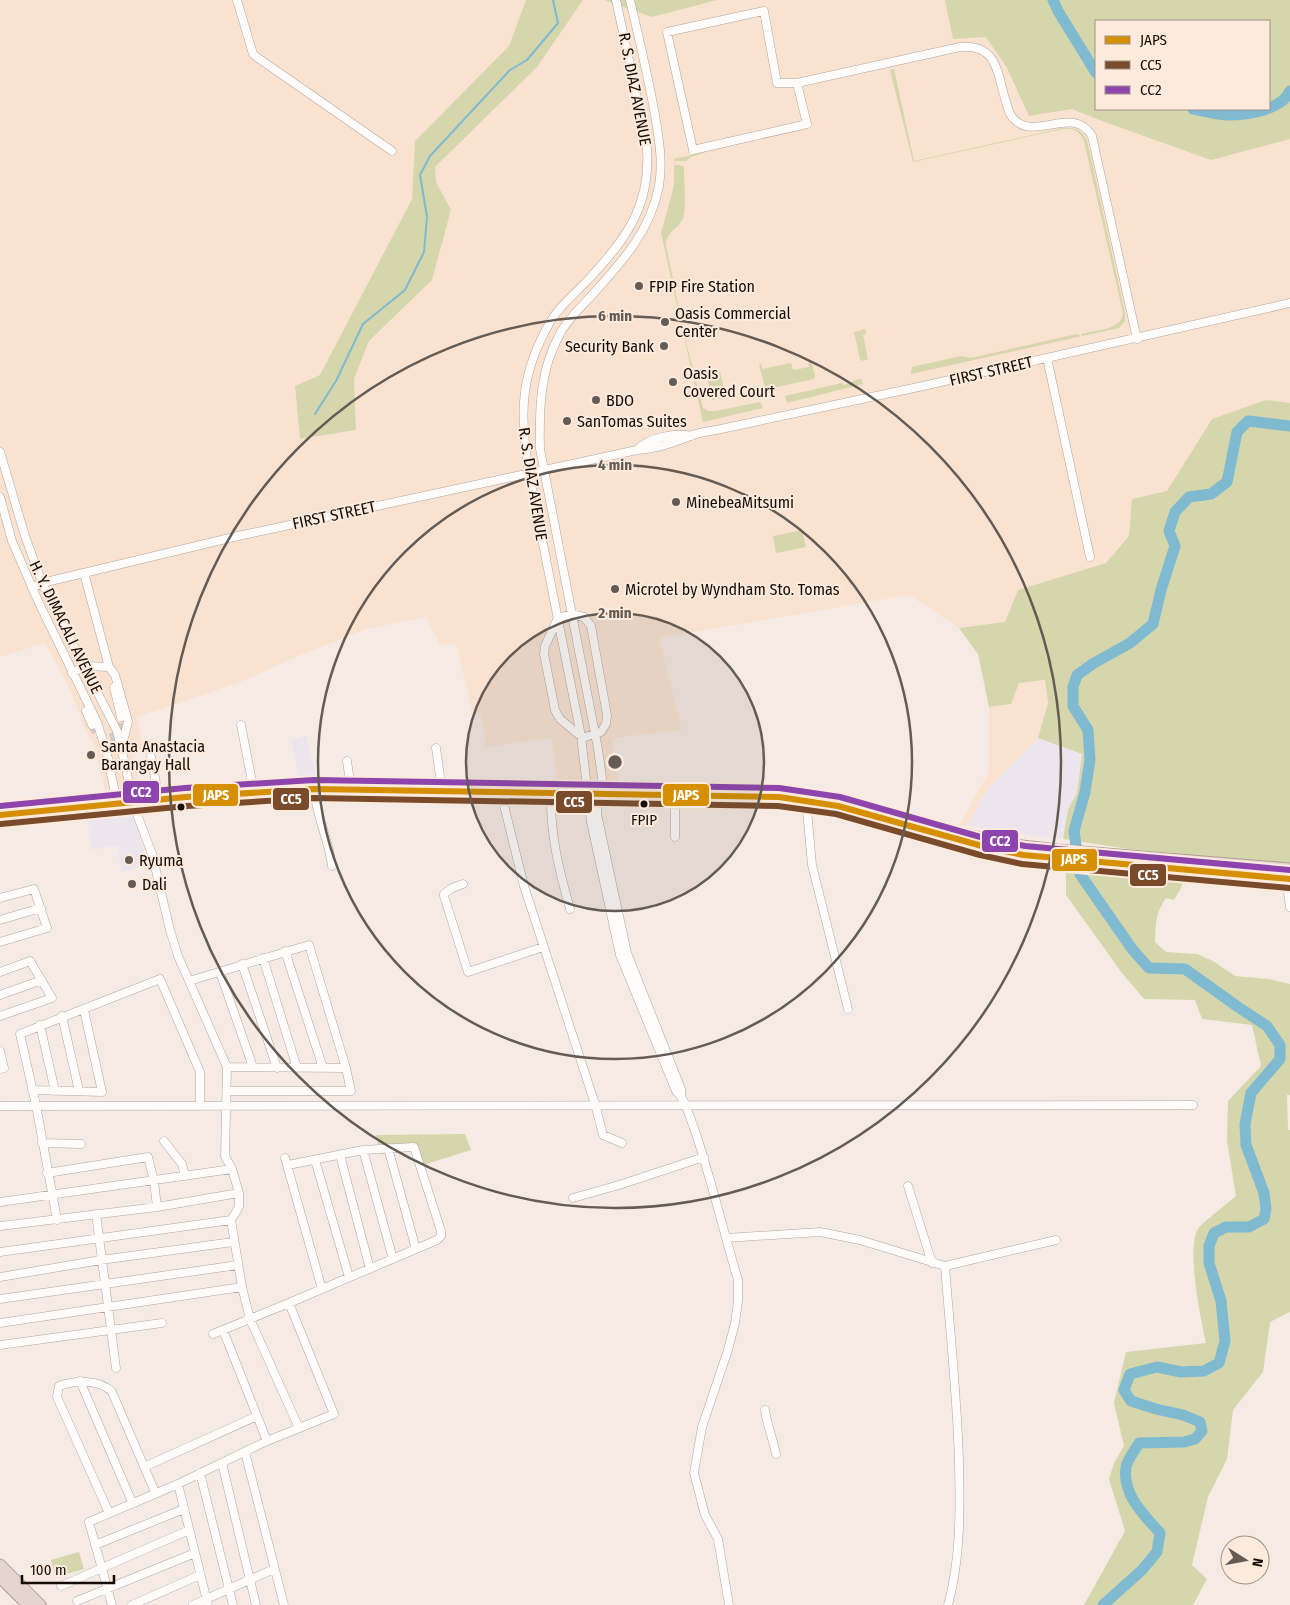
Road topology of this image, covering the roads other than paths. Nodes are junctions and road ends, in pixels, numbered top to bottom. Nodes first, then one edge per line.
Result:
1 (237, 0) edge
2 (616, 0) edge
3 (630, 0) edge
4 (797, 83) junction
5 (651, 96) junction
6 (638, 99) junction
7 (392, 150) dead end
8 (645, 185) junction
9 (659, 187) junction
10 (1290, 303) edge
11 (1137, 339) junction
12 (1047, 358) junction
13 (0, 452) edge
14 (544, 469) junction
15 (529, 473) junction
16 (0, 497) edge
17 (560, 556) junction
18 (1090, 557) dead end
19 (546, 559) junction
20 (84, 573) junction
21 (42, 583) junction
22 (32, 588) junction
23 (571, 614) junction
24 (558, 618) junction
25 (85, 666) junction
26 (108, 667) junction
27 (72, 673) junction
28 (115, 675) junction
29 (80, 688) junction
30 (121, 717) tunnel mouth
31 (92, 725) tunnel mouth
32 (241, 725) dead end
33 (596, 734) junction
34 (581, 736) junction
35 (121, 748) junction
36 (436, 748) dead end
37 (151, 757) dead end
38 (347, 761) dead end
39 (126, 768) junction
40 (110, 770) junction
41 (314, 789) junction
42 (351, 789) junction
43 (442, 791) junction
44 (254, 792) junction
45 (501, 792) junction
46 (551, 794) junction
47 (593, 794) junction
48 (675, 796) junction
49 (159, 799) junction
50 (806, 799) junction
51 (132, 801) junction
52 (117, 803) junction
53 (0, 814) edge
54 (675, 837) dead end
55 (332, 866) dead end
56 (1289, 875) edge
57 (463, 884) dead end
58 (0, 898) edge
59 (1290, 907) edge
60 (41, 908) junction
61 (570, 908) dead end
62 (0, 920) edge
63 (0, 942) edge
64 (543, 947) junction
65 (285, 951) junction
66 (263, 958) junction
67 (242, 964) junction
68 (0, 972) edge
69 (220, 972) junction
70 (42, 980) junction
71 (189, 981) junction
72 (0, 995) edge
73 (848, 1009) dead end
74 (84, 1010) junction
75 (0, 1016) edge
76 (62, 1016) junction
77 (40, 1025) junction
78 (0, 1051) edge
79 (227, 1067) junction
80 (253, 1067) junction
81 (276, 1068) junction
82 (297, 1068) junction
83 (323, 1068) junction
84 (346, 1068) junction
85 (0, 1069) edge
86 (32, 1090) junction
87 (55, 1090) junction
88 (79, 1091) junction
89 (227, 1091) junction
90 (595, 1104) junction
91 (200, 1105) junction
92 (226, 1105) junction
93 (1193, 1105) dead end
94 (0, 1106) edge
95 (36, 1106) junction
96 (686, 1106) junction
97 (164, 1141) dead end
98 (42, 1143) junction
99 (622, 1143) dead end
100 (81, 1144) dead end
101 (388, 1148) junction
102 (363, 1150) junction
103 (340, 1155) junction
104 (704, 1157) junction
105 (315, 1160) junction
106 (232, 1168) junction
107 (47, 1173) junction
108 (185, 1176) junction
109 (154, 1181) junction
110 (908, 1186) dead end
111 (239, 1193) junction
112 (51, 1195) junction
113 (573, 1198) dead end
114 (0, 1202) edge
115 (157, 1207) junction
116 (96, 1214) junction
117 (56, 1220) junction
118 (231, 1220) junction
119 (0, 1226) edge
120 (99, 1238) junction
121 (726, 1238) junction
122 (1056, 1240) dead end
123 (233, 1242) junction
124 (416, 1249) junction
125 (0, 1252) edge
126 (393, 1259) junction
127 (101, 1260) junction
128 (932, 1263) junction
129 (238, 1265) junction
130 (945, 1266) junction
131 (370, 1269) junction
132 (0, 1276) edge
133 (349, 1277) junction
134 (106, 1284) junction
135 (242, 1287) junction
136 (322, 1289) junction
137 (0, 1299) edge
138 (289, 1304) junction
139 (109, 1307) junction
140 (250, 1319) junction
141 (0, 1323) edge
142 (162, 1323) dead end
143 (112, 1330) junction
144 (223, 1330) junction
145 (213, 1334) dead end
146 (0, 1344) edge
147 (116, 1368) dead end
148 (80, 1381) junction
149 (766, 1410) dead end
150 (257, 1416) junction
151 (299, 1428) junction
152 (267, 1441) junction
153 (245, 1452) junction
154 (776, 1454) dead end
155 (222, 1463) junction
156 (144, 1466) junction
157 (200, 1473) junction
158 (178, 1484) junction
159 (155, 1492) junction
160 (132, 1502) junction
161 (184, 1508) junction
162 (109, 1513) junction
163 (189, 1530) junction
164 (95, 1546) junction
165 (195, 1553) junction
166 (0, 1565) edge
167 (102, 1568) junction
168 (274, 1569) junction
169 (200, 1575) junction
170 (0, 1577) edge
171 (250, 1580) junction
172 (61, 1586) dead end
173 (108, 1589) junction
174 (229, 1589) junction
175 (77, 1601) dead end
176 (207, 1602) edge
177 (28, 1605) edge
178 (40, 1605) edge
179 (112, 1605) edge
180 (132, 1605) edge
181 (193, 1605) edge
182 (233, 1605) edge
183 (256, 1605) edge
184 (284, 1605) edge
185 (729, 1605) edge
186 (948, 1605) edge

1 - 7 street
2 - 6 street, R. S. DIAZ AVENUE
3 - 5 street, R. S. DIAZ AVENUE
4 - 4 street
4 - 11 street
5 - 6 street
5 - 9 street, R. S. DIAZ AVENUE
6 - 8 street, R. S. DIAZ AVENUE
8 - 9 street
8 - 15 street, R. S. DIAZ AVENUE
9 - 14 street, R. S. DIAZ AVENUE
10 - 11 street, FIRST STREET
11 - 12 street, FIRST STREET
12 - 14 street, FIRST STREET
12 - 18 street
13 - 21 street, H. Y. DIMACALI AVENUE
14 - 15 street, FIRST STREET
14 - 17 street, R. S. DIAZ AVENUE
15 - 19 street, R. S. DIAZ AVENUE
15 - 20 street, FIRST STREET
16 - 22 street, H. Y. DIMACALI AVENUE
17 - 19 street
17 - 23 street, R. S. DIAZ AVENUE
19 - 24 street, R. S. DIAZ AVENUE
20 - 21 street, FIRST STREET
20 - 26 street
21 - 22 street, FIRST STREET
21 - 25 street, H. Y. DIMACALI AVENUE
22 - 27 street, H. Y. DIMACALI AVENUE
23 - 24 street
23 - 33 street, R. S. DIAZ AVENUE
23 - 33 street
24 - 34 street, R. S. DIAZ AVENUE
24 - 34 street
25 - 26 street
25 - 27 street
25 - 35 street, H. Y. DIMACALI AVENUE
26 - 28 street
27 - 29 street, H. Y. DIMACALI AVENUE
28 - 30 street
28 - 35 street
29 - 31 street
29 - 40 street, H. Y. DIMACALI AVENUE
32 - 44 street
33 - 34 street
33 - 47 street, R. S. DIAZ AVENUE
34 - 47 street, R. S. DIAZ AVENUE
35 - 39 street, H. Y. DIMACALI AVENUE
36 - 43 street
37 - 49 street
38 - 42 street
39 - 40 street
39 - 51 street, H. Y. DIMACALI AVENUE
40 - 52 street, H. Y. DIMACALI AVENUE
41 - 42 highway
41 - 44 highway
41 - 55 street
42 - 43 highway
43 - 45 highway
44 - 49 highway
45 - 46 highway
45 - 64 street
46 - 47 highway
46 - 61 street
47 - 48 highway
47 - 96 street
48 - 50 highway
48 - 54 street
49 - 51 highway
50 - 56 highway
50 - 73 street
51 - 52 highway
51 - 71 street, H. Y. DIMACALI AVENUE
52 - 53 highway
56 - 59 street
57 - 64 street
58 - 60 street
60 - 62 street
60 - 63 street
64 - 90 street
65 - 66 street
65 - 83 street
65 - 84 street
66 - 67 street
66 - 82 street
67 - 69 street
67 - 81 street
68 - 70 street
69 - 71 street
69 - 80 street
70 - 72 street
70 - 75 street
71 - 79 street, H. Y. DIMACALI AVENUE
74 - 76 street
74 - 88 street
74 - 91 street
76 - 77 street
76 - 88 street
77 - 86 street
77 - 87 street
78 - 85 street
79 - 80 street
79 - 89 street
80 - 81 street
81 - 82 street
82 - 83 street
83 - 84 street
84 - 89 street
86 - 87 street
86 - 95 street
87 - 88 street
89 - 92 street
90 - 92 street
90 - 96 street
90 - 99 street
91 - 92 street
91 - 95 street
92 - 106 street
93 - 96 street
94 - 95 street
95 - 98 street
96 - 104 street
97 - 108 street
98 - 100 street
98 - 107 street
101 - 102 street
101 - 124 street
101 - 124 street
102 - 103 street
102 - 126 street
103 - 105 street
103 - 131 street
104 - 113 street
104 - 121 street
105 - 133 street
105 - 136 street
106 - 108 street
106 - 111 street
107 - 109 street
107 - 112 street
108 - 109 street
109 - 112 street
109 - 115 street
110 - 128 street
111 - 115 street
111 - 118 street
112 - 114 street
112 - 117 street
115 - 116 street
116 - 117 street
116 - 120 street
117 - 119 street
118 - 120 street
118 - 123 street
120 - 125 street
120 - 127 street
121 - 128 street
121 - 185 street
122 - 130 street
123 - 127 street
123 - 129 street
124 - 126 street
126 - 131 street
127 - 132 street
127 - 134 street
128 - 130 street
129 - 134 street
129 - 135 street
130 - 186 street
131 - 133 street
133 - 136 street
134 - 137 street
134 - 139 street
135 - 139 street
135 - 140 street
136 - 138 street
138 - 140 street
138 - 151 street
139 - 141 street
139 - 143 street
140 - 144 street
140 - 151 street
142 - 143 street
143 - 146 street
143 - 147 street
144 - 145 street
144 - 150 street
148 - 156 street
148 - 160 street
148 - 162 street
149 - 154 street
150 - 152 street
150 - 156 street
151 - 152 street
152 - 153 street
153 - 155 street
153 - 168 street
155 - 157 street
155 - 171 street
156 - 159 street
157 - 158 street
157 - 174 street
158 - 159 street
158 - 161 street
159 - 160 street
160 - 162 street
161 - 163 street
161 - 164 street
162 - 164 street
163 - 165 street
163 - 167 street
164 - 167 street
165 - 169 street
165 - 173 street
166 - 178 highway
167 - 172 street
167 - 173 street
168 - 171 street
168 - 184 street
169 - 176 street
169 - 180 street
170 - 177 highway
171 - 174 street
171 - 183 street
173 - 175 street
173 - 179 street
174 - 176 street
174 - 182 street
176 - 181 street

